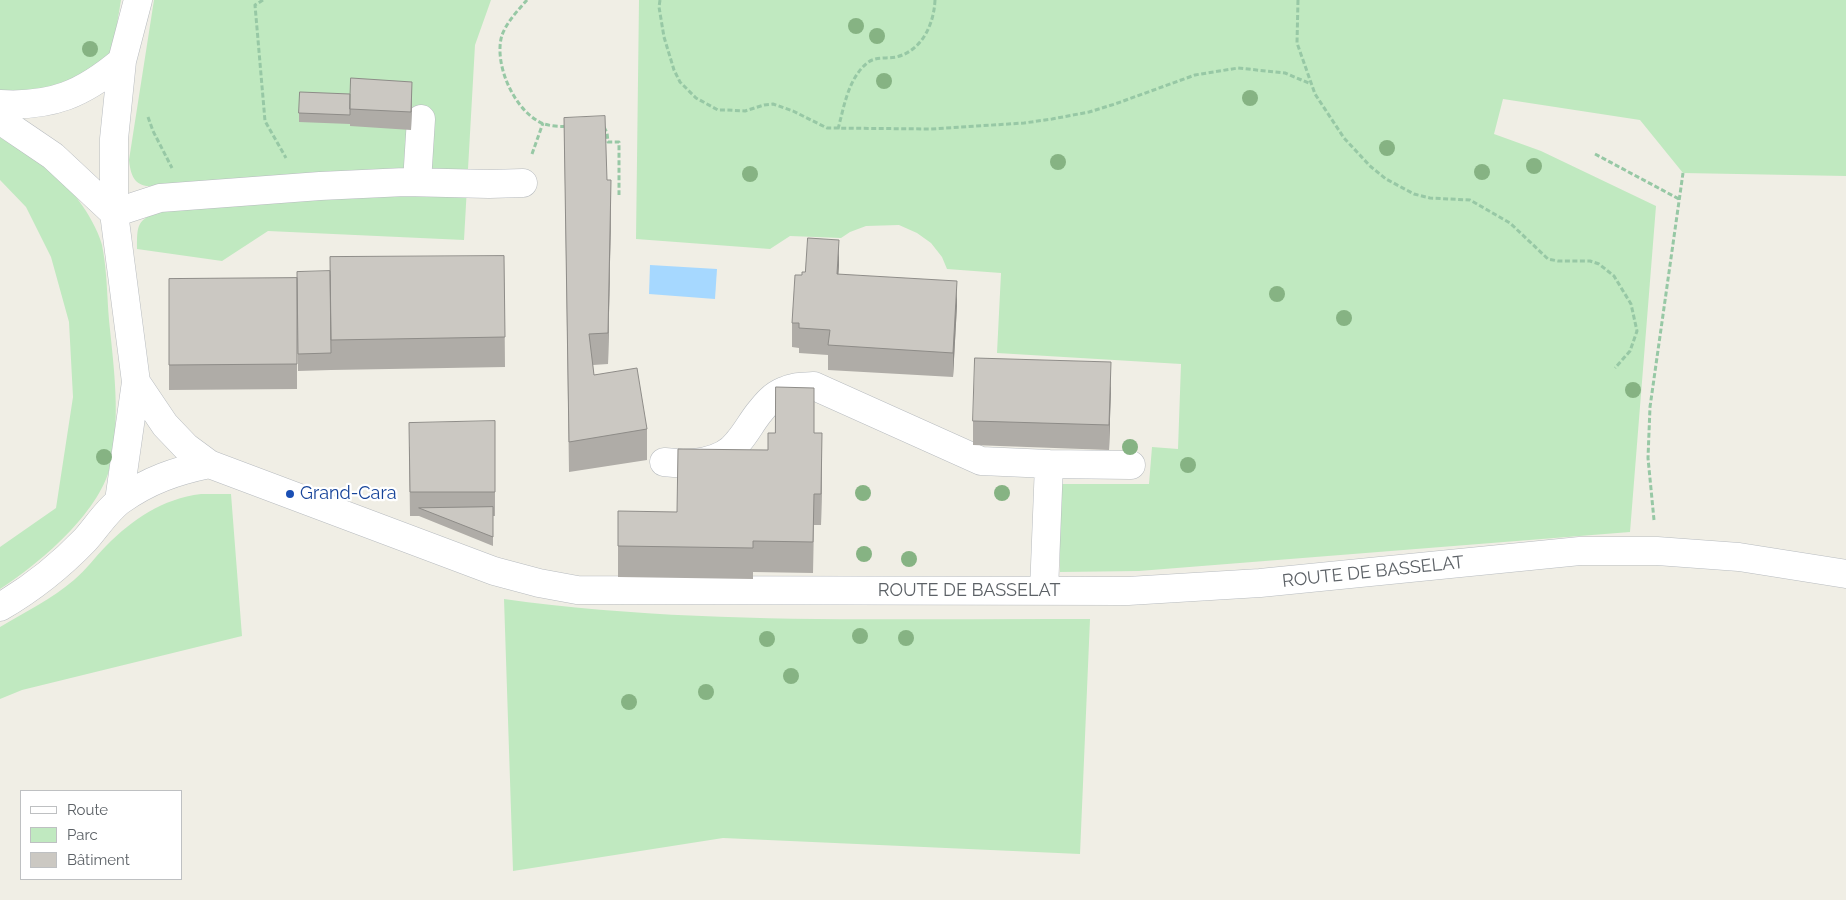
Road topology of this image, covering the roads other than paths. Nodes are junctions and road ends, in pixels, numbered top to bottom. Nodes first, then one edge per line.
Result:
1 (138, 0) edge
2 (122, 61) junction
3 (0, 104) edge
4 (421, 119) dead end
5 (0, 120) edge
6 (417, 182) junction
7 (523, 183) dead end
8 (114, 213) junction
9 (136, 382) junction
10 (664, 462) dead end
11 (209, 464) junction
12 (1049, 464) junction
13 (1131, 465) dead end
14 (119, 501) junction
15 (1846, 574) edge
16 (1044, 591) junction
17 (0, 606) edge

1 - 2 street
2 - 3 street
2 - 8 street
4 - 6 street
5 - 8 street
6 - 7 street
6 - 8 street
8 - 9 street
9 - 11 street, ROUTE DE BASSELAT
9 - 14 street
10 - 12 street
11 - 14 street
11 - 16 street, ROUTE DE BASSELAT
12 - 13 street
12 - 16 street
14 - 17 street
15 - 16 street, ROUTE DE BASSELAT

